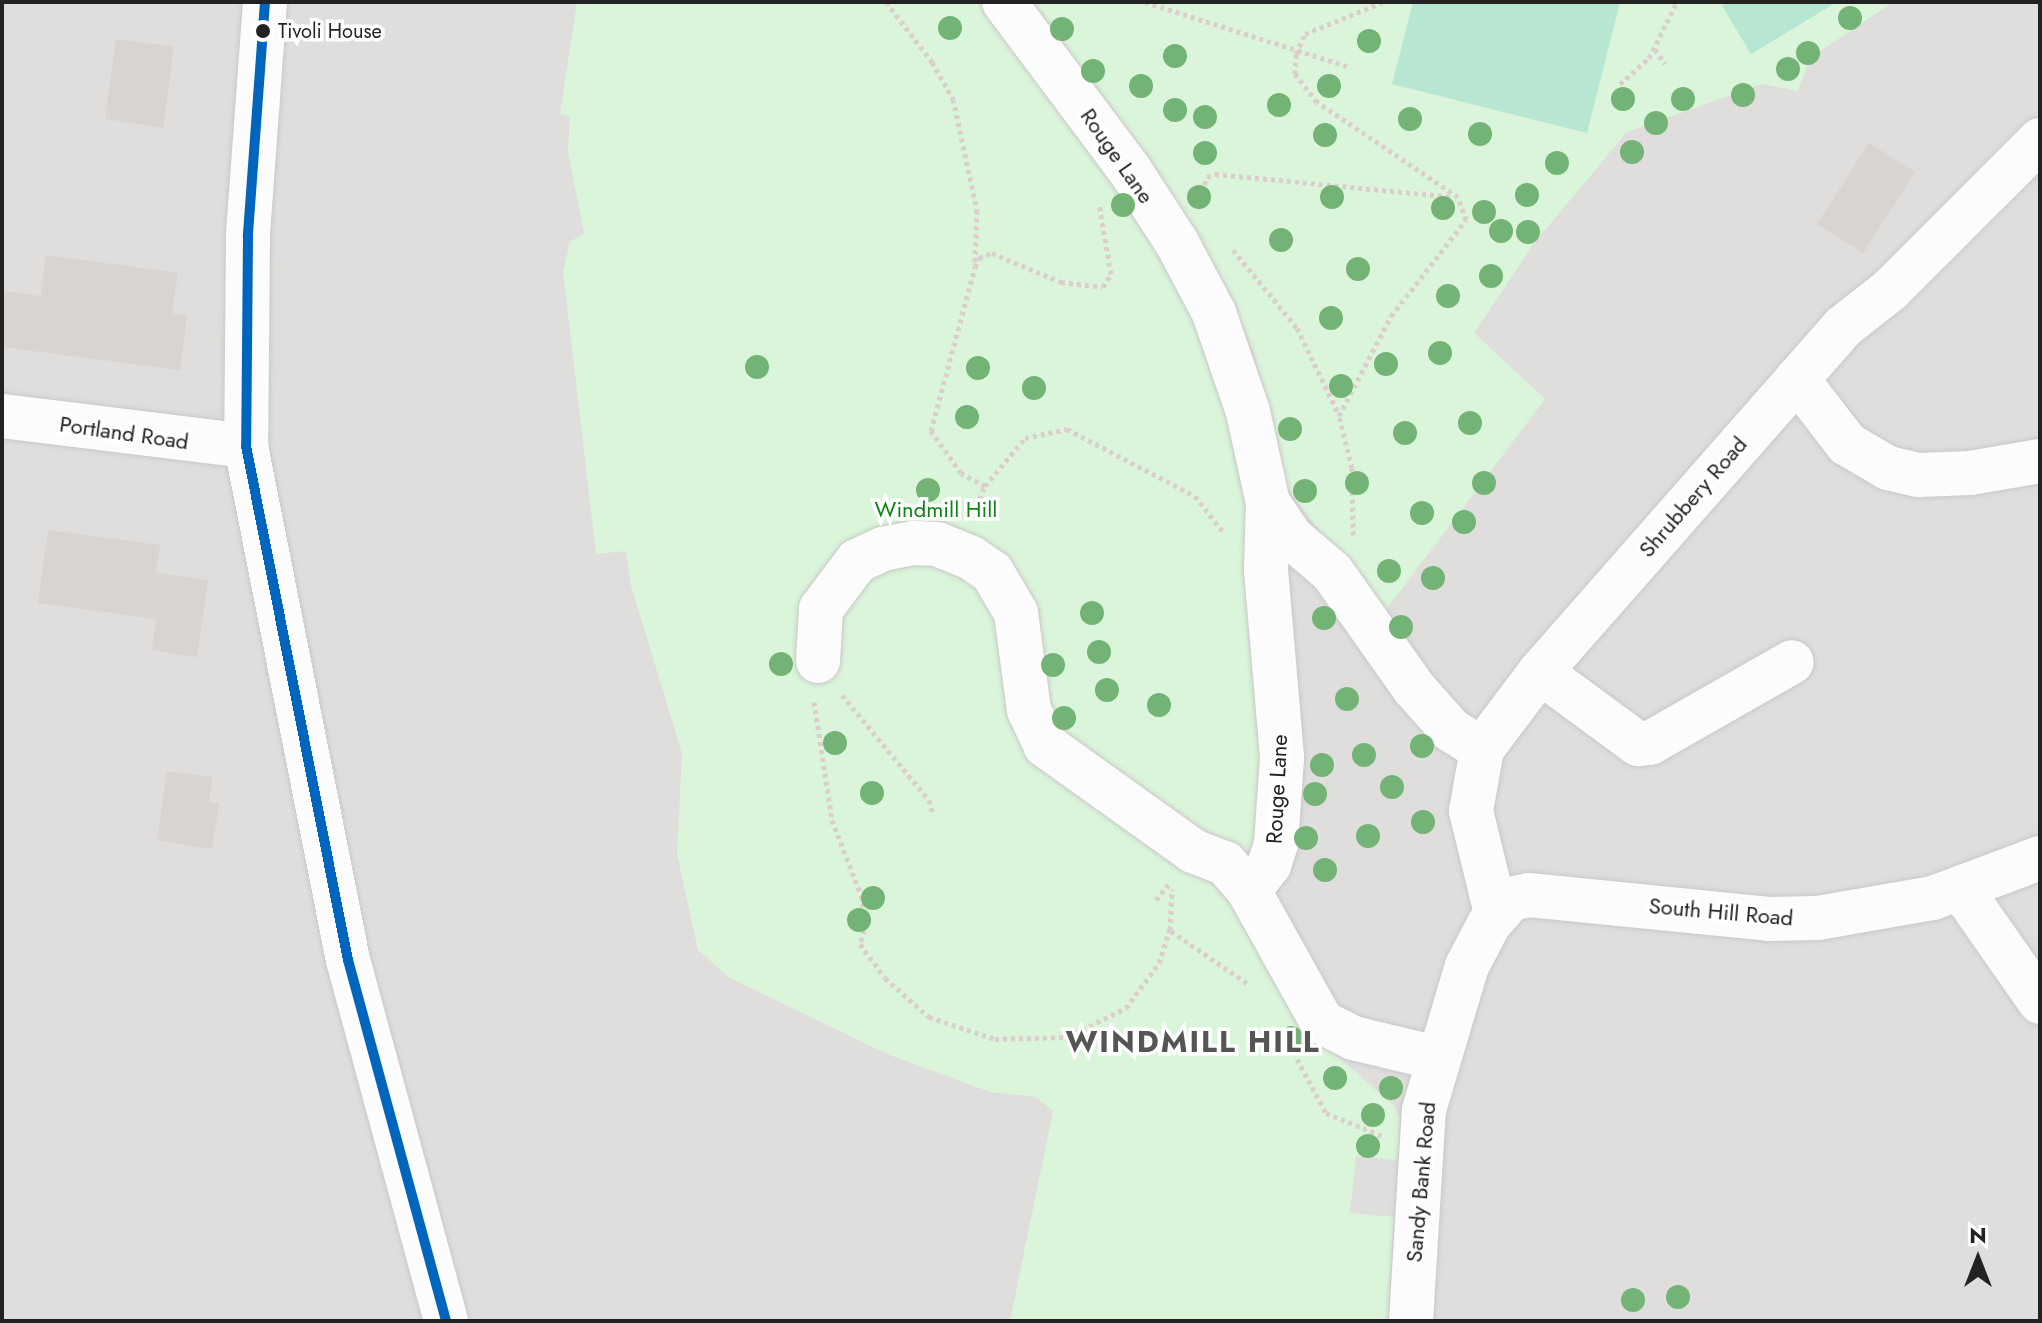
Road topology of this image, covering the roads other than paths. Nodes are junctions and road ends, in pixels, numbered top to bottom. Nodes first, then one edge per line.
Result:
1 (265, 2) edge
2 (1004, 2) edge
3 (2040, 140) edge
4 (1797, 379) junction
5 (2, 416) edge
6 (246, 446) junction
7 (2040, 461) edge
8 (1268, 503) junction
9 (818, 661) road end
10 (1792, 662) dead end
11 (1540, 672) junction
12 (1482, 749) junction
13 (2040, 858) edge
14 (1961, 889) junction
15 (1249, 891) junction
16 (1496, 913) junction
17 (2040, 1002) edge
18 (1436, 1058) junction
19 (446, 1321) edge
20 (1411, 1321) edge

1 - 6 street
2 - 8 street, Rouge Lane
3 - 4 street, Shrubbery Road
4 - 7 street
4 - 11 street, Shrubbery Road
5 - 6 street, Portland Road
6 - 19 street
8 - 12 street, Rouge Lane
8 - 15 street, Rouge Lane
9 - 15 street
10 - 11 street
11 - 12 street, Shrubbery Road
12 - 16 street, Shrubbery Road
13 - 14 street, South Hill Road
14 - 16 street, South Hill Road
14 - 17 street
15 - 18 street
16 - 18 street, Sandy Bank Road
18 - 20 street, Sandy Bank Road

